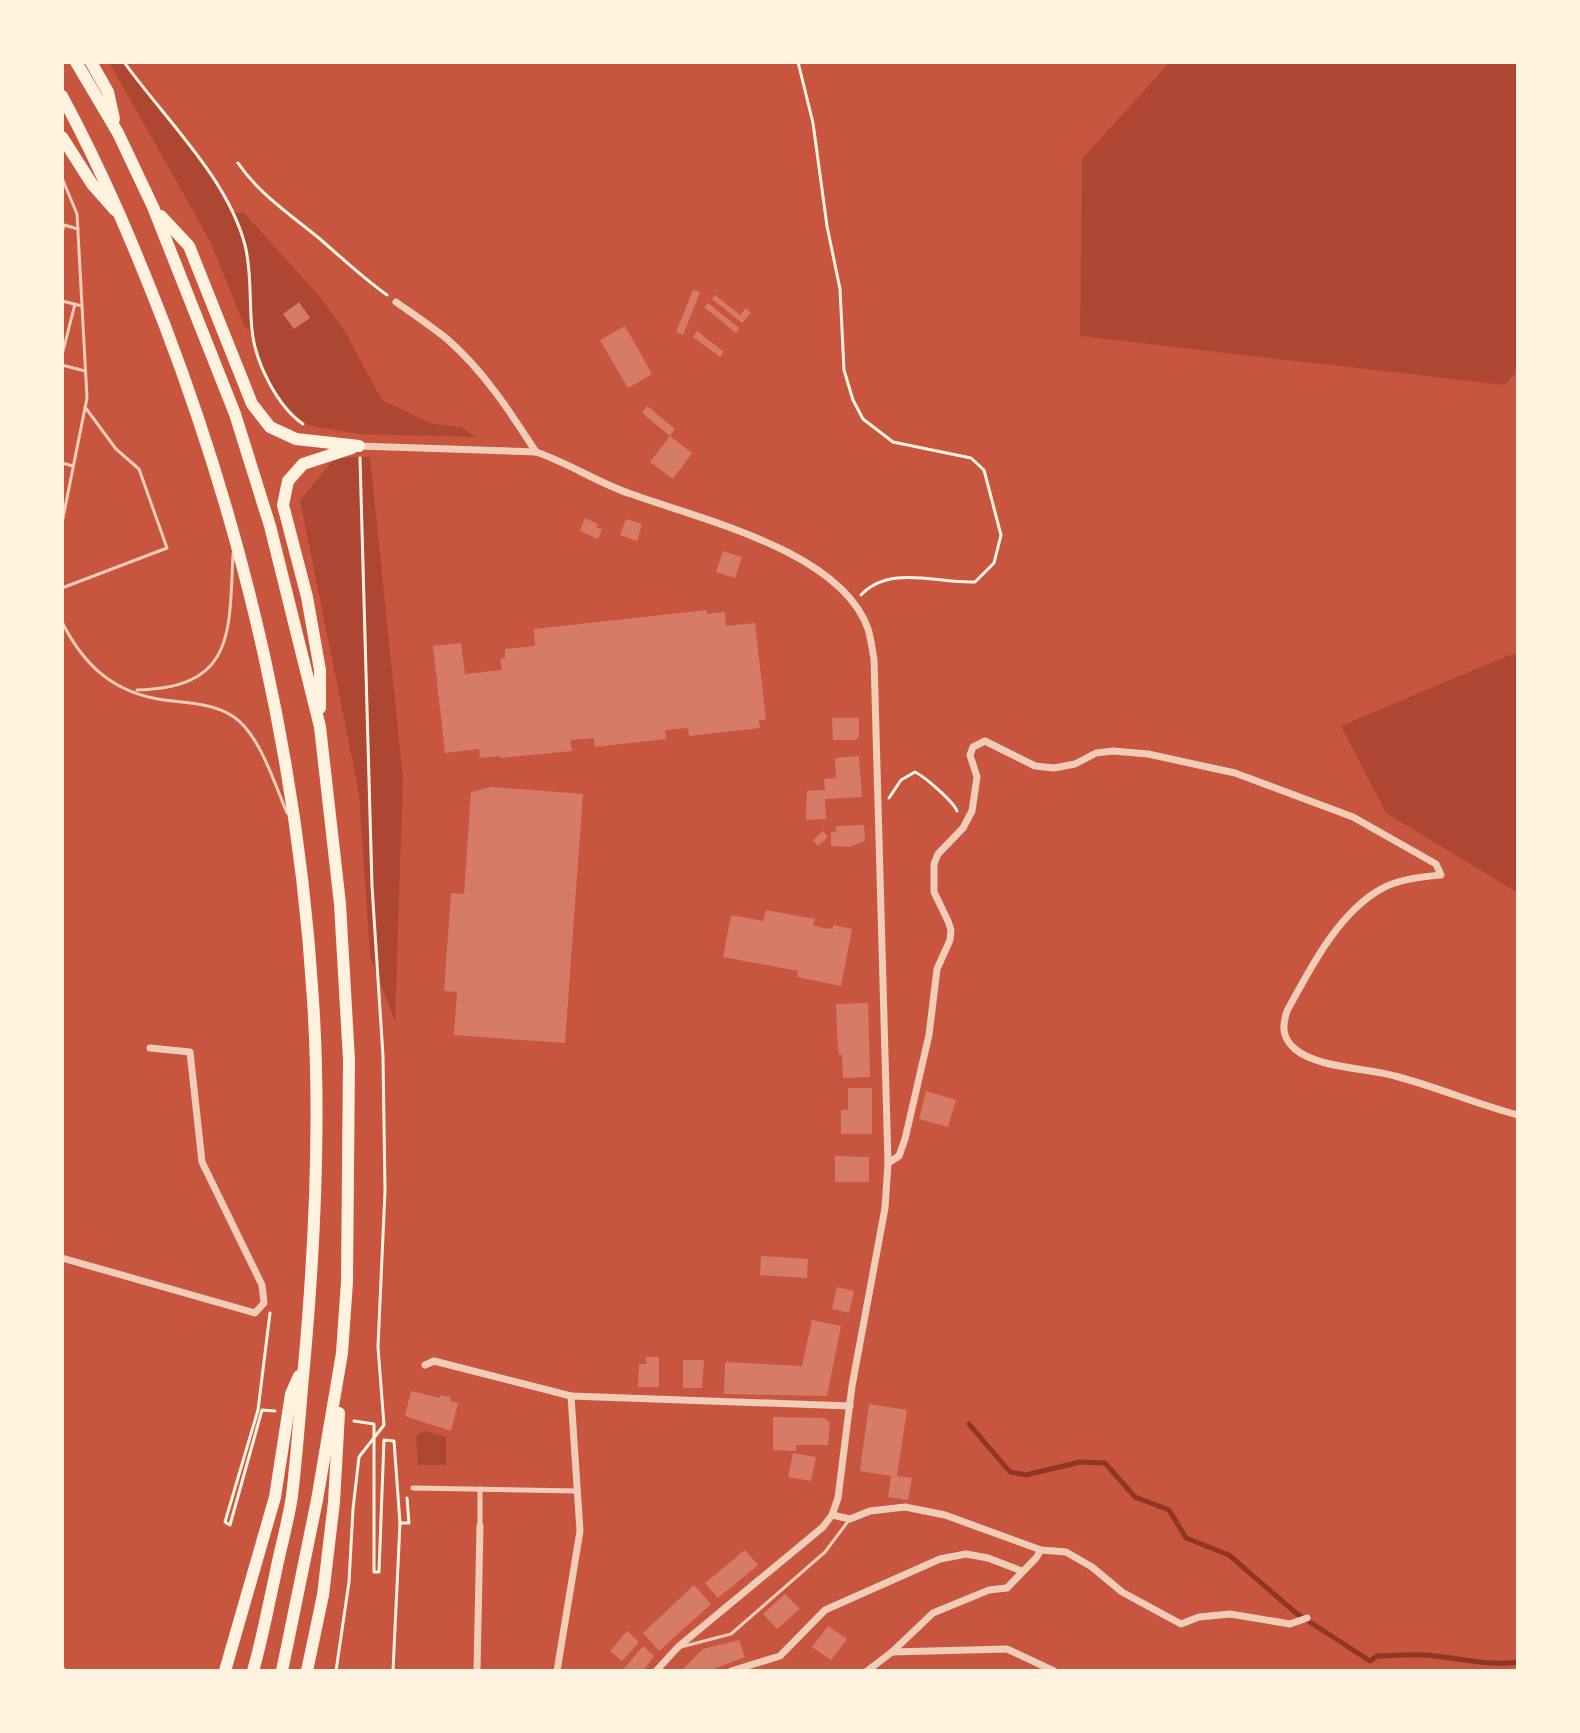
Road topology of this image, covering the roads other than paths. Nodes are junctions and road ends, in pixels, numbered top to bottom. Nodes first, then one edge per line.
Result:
1 (76, 62) edge
2 (91, 62) edge
3 (62, 96) edge
4 (118, 133) junction
5 (62, 137) edge
6 (62, 178) edge
7 (153, 207) junction
8 (125, 222) junction
9 (78, 229) junction
10 (62, 233) edge
11 (62, 301) edge
12 (396, 302) road end
13 (75, 304) junction
14 (82, 306) junction
15 (62, 355) edge
16 (62, 365) edge
17 (86, 372) junction
18 (85, 407) junction
19 (359, 446) junction
20 (536, 452) junction
21 (62, 463) edge
22 (73, 466) junction
23 (62, 523) edge
24 (234, 534) junction
25 (62, 588) edge
26 (62, 622) edge
27 (132, 690) junction
28 (320, 727) junction
29 (295, 831) junction
30 (150, 1048) dead end
31 (1518, 1115) edge
32 (888, 1163) junction
33 (62, 1258) edge
34 (342, 1353) junction
35 (304, 1365) junction
36 (425, 1365) dead end
37 (571, 1396) junction
38 (850, 1406) junction
39 (410, 1488) road end
40 (480, 1489) junction
41 (577, 1491) junction
42 (832, 1515) junction
43 (850, 1519) junction
44 (480, 1526) joint
45 (1041, 1550) junction
46 (1022, 1571) junction
47 (1304, 1620) dead end
48 (678, 1647) junction
49 (892, 1652) junction
50 (225, 1671) edge
51 (253, 1671) edge
52 (282, 1671) edge
53 (307, 1671) edge
54 (477, 1671) edge
55 (557, 1671) edge
56 (656, 1671) edge
57 (731, 1671) edge
58 (867, 1671) edge
59 (1054, 1671) edge

1 - 4 highway
2 - 4 highway
3 - 8 highway
4 - 7 highway
5 - 8 highway
6 - 9 lane
7 - 19 highway
7 - 28 highway
8 - 24 highway
9 - 10 lane
9 - 14 lane
11 - 13 lane
12 - 20 street
13 - 14 lane
13 - 15 lane
14 - 17 lane
16 - 17 lane
17 - 18 lane
18 - 22 lane
18 - 25 lane
19 - 20 street
19 - 28 highway
20 - 32 street
21 - 22 lane
22 - 23 lane
24 - 27 lane
24 - 29 highway
26 - 27 lane
27 - 29 lane
28 - 34 highway
29 - 35 highway
30 - 33 street
31 - 32 street
32 - 38 street
34 - 52 highway
34 - 53 highway
35 - 50 highway
35 - 51 highway
36 - 37 street
37 - 38 street
37 - 41 street
38 - 42 street
39 - 40 street
40 - 41 street
40 - 44 street
41 - 55 street
42 - 43 street
42 - 48 street
43 - 45 street
43 - 48 lane
44 - 54 street
45 - 46 street
45 - 47 street
46 - 49 street
46 - 57 street
48 - 56 street
49 - 58 street
49 - 59 street

